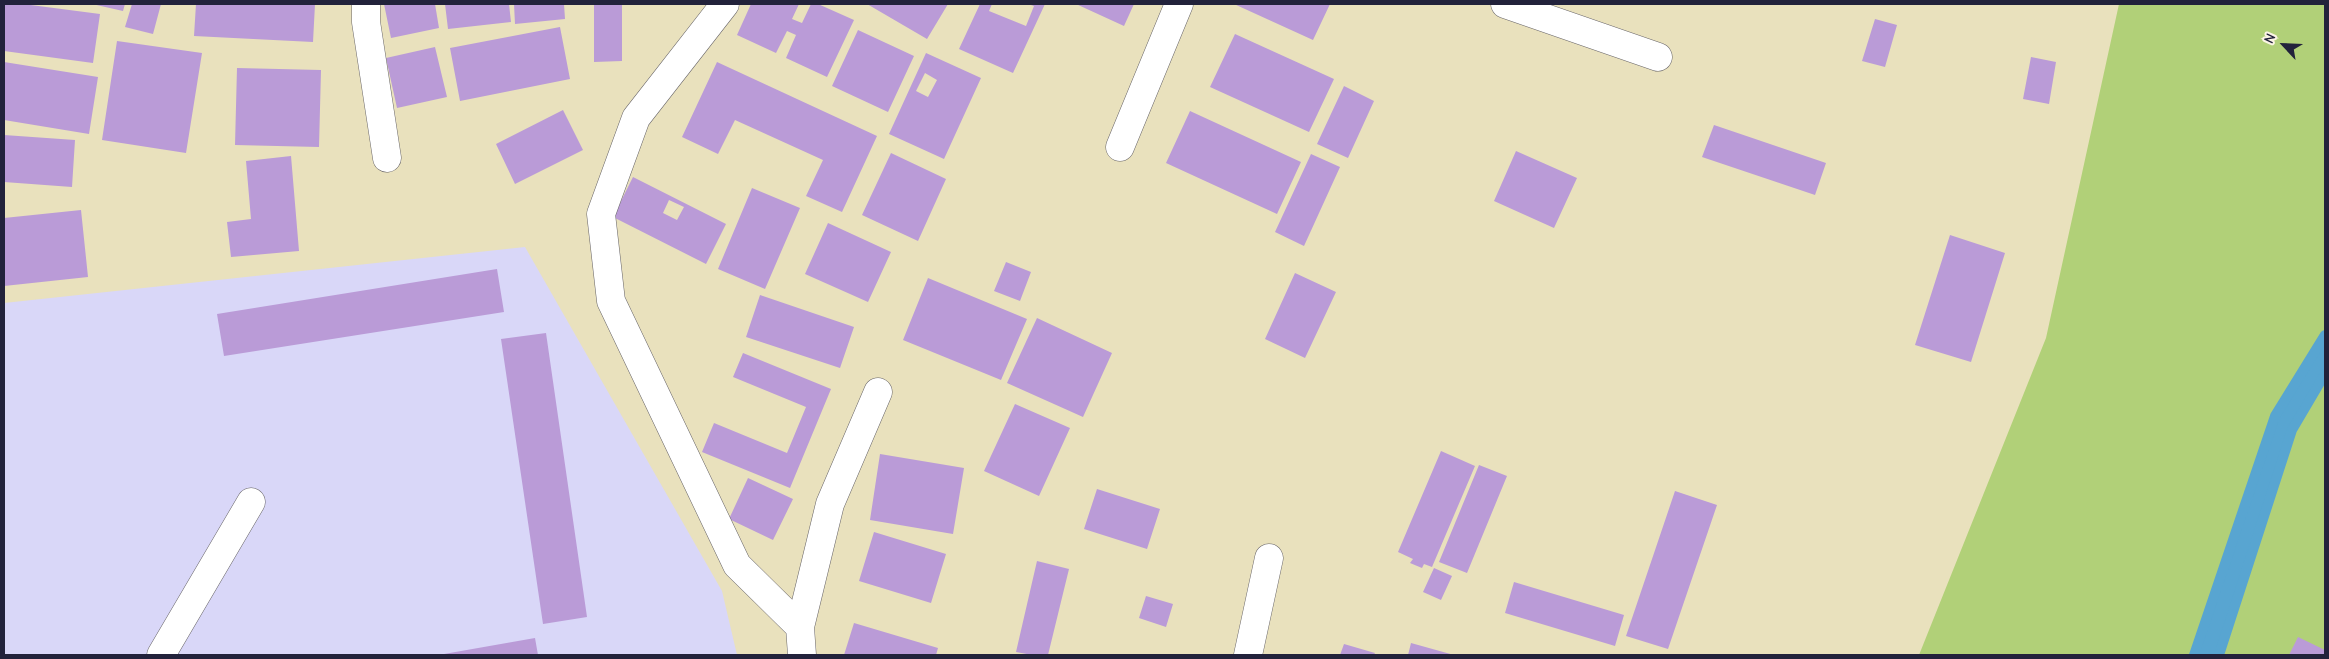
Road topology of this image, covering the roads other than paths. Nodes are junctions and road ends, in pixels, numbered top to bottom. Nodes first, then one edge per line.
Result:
1 (366, 4) edge
2 (725, 4) edge
3 (1178, 4) edge
4 (1505, 4) edge
5 (1658, 57) dead end
6 (1120, 147) dead end
7 (387, 158) dead end
8 (878, 392) dead end
9 (251, 502) dead end
10 (1269, 558) dead end
11 (800, 627) junction
12 (161, 655) edge
13 (802, 655) edge
14 (1248, 655) edge

1 - 7 street
2 - 11 street
3 - 6 street
4 - 5 street
8 - 11 street
9 - 12 street
10 - 14 street
11 - 13 street

